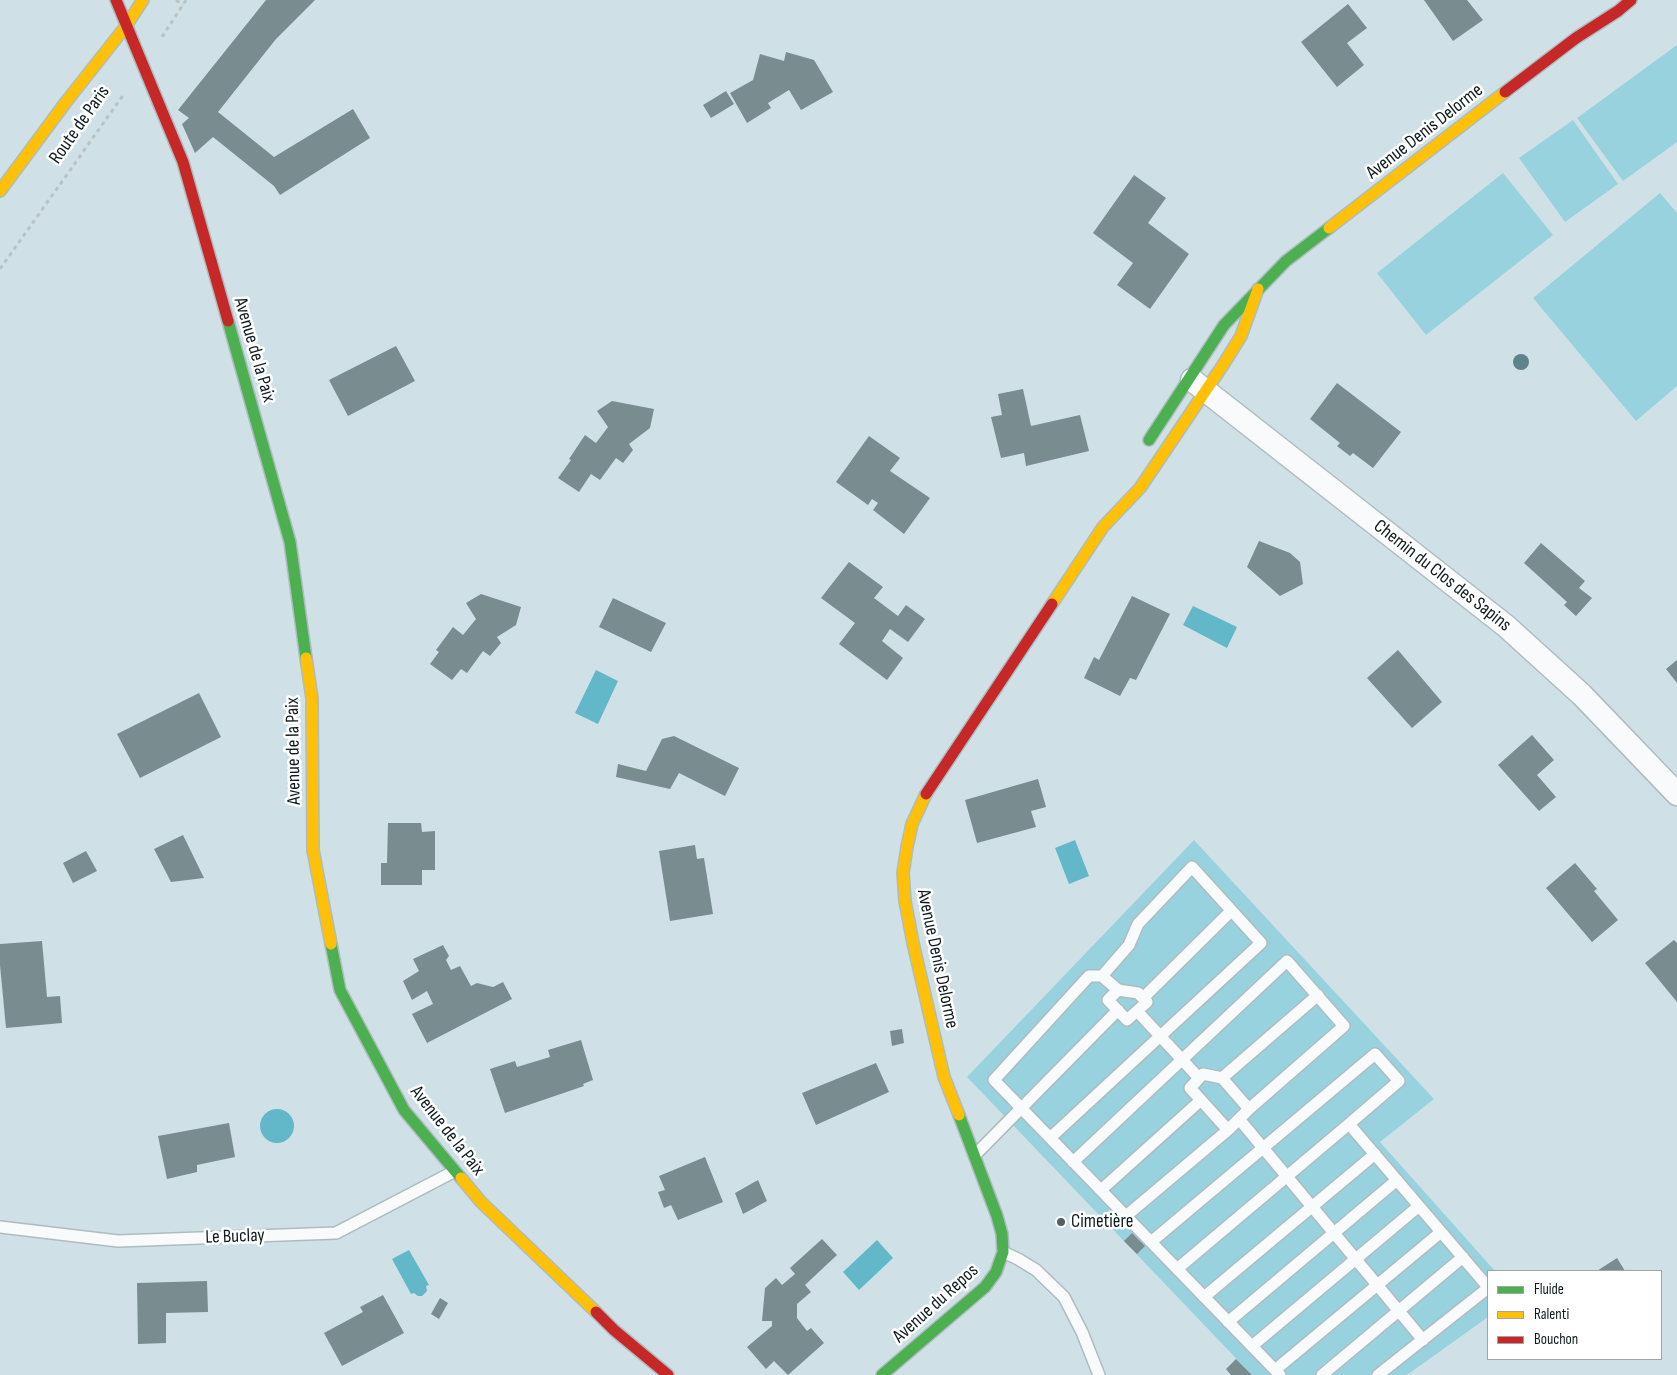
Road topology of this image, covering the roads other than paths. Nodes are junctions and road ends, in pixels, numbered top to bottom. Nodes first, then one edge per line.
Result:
1 (116, 0) edge
2 (143, 0) edge
3 (1630, 0) edge
4 (1642, 2) dead end
5 (1619, 10) junction
6 (126, 26) junction
7 (0, 190) edge
8 (1258, 289) junction
9 (1197, 384) junction
10 (1144, 448) dead end
11 (1117, 495) dead end
12 (1103, 527) junction
13 (1677, 794) edge
14 (1231, 911) junction
15 (1102, 976) junction
16 (1118, 990) junction
17 (1318, 995) junction
18 (1143, 998) junction
19 (1118, 1010) junction
20 (1137, 1011) junction
21 (1160, 1036) junction
22 (1182, 1060) junction
23 (1199, 1078) junction
24 (1222, 1078) junction
25 (1201, 1100) junction
26 (1022, 1109) junction
27 (1249, 1109) junction
28 (1240, 1119) junction
29 (1349, 1124) junction
30 (1228, 1130) junction
31 (1050, 1138) junction
32 (1263, 1147) junction
33 (1375, 1154) junction
34 (975, 1156) junction
35 (1073, 1162) junction
36 (455, 1171) junction
37 (1287, 1176) junction
38 (1397, 1180) junction
39 (1101, 1190) junction
40 (1312, 1206) junction
41 (1419, 1206) junction
42 (1126, 1216) junction
43 (0, 1228) edge
44 (1334, 1232) junction
45 (1441, 1232) junction
46 (1150, 1242) junction
47 (1003, 1252) junction
48 (1463, 1257) junction
49 (1356, 1259) junction
50 (1177, 1269) junction
51 (1378, 1285) junction
52 (1487, 1287) edge
53 (1487, 1289) edge
54 (1204, 1297) junction
55 (1399, 1310) junction
56 (1228, 1322) junction
57 (1423, 1340) junction
58 (1252, 1346) junction
59 (1277, 1373) edge
60 (668, 1375) edge
61 (882, 1375) edge
62 (1099, 1375) edge
63 (1322, 1375) edge
64 (1378, 1375) edge

1 - 6 street, Avenue de la Paix
2 - 6 street, Route de Paris
3 - 5 street, Avenue Denis Delorme
4 - 5 street, Avenue Denis Delorme
5 - 8 street, Avenue Denis Delorme
6 - 7 street, Route de Paris
6 - 36 street, Avenue de la Paix
8 - 9 street, Avenue Denis Delorme
8 - 9 street, Avenue Denis Delorme
9 - 10 street, Avenue Denis Delorme
9 - 12 street, Avenue Denis Delorme
9 - 13 street, Chemin du Clos des Sapins
11 - 12 street, Avenue Denis Delorme
12 - 34 street, Avenue Denis Delorme
14 - 15 lane
14 - 18 lane
14 - 21 lane
15 - 16 lane
15 - 26 lane
16 - 18 lane
16 - 19 lane
17 - 22 lane
17 - 24 lane
17 - 27 lane
18 - 20 lane
19 - 20 lane
19 - 26 lane
20 - 21 lane
21 - 22 lane
21 - 31 lane
22 - 23 lane
22 - 35 lane
23 - 24 lane
23 - 25 lane
24 - 27 lane
25 - 30 lane
25 - 39 lane
26 - 31 lane
26 - 34 lane
27 - 28 lane
28 - 30 lane
28 - 32 lane
29 - 32 lane
29 - 33 lane
29 - 37 lane
30 - 42 lane
31 - 35 lane
32 - 37 lane
32 - 46 lane
33 - 38 lane
33 - 40 lane
34 - 47 street, Avenue Denis Delorme
35 - 39 lane
36 - 43 lane, Le Buclay
36 - 60 street, Avenue de la Paix
37 - 40 lane
37 - 50 lane
38 - 41 lane
38 - 44 lane
39 - 42 lane
40 - 44 lane
40 - 54 lane
41 - 45 lane
41 - 49 lane
42 - 46 lane
44 - 49 lane
44 - 56 lane
45 - 48 lane
45 - 51 lane
46 - 50 lane
47 - 61 street, Avenue du Repos
47 - 62 lane
48 - 52 lane
48 - 55 lane
49 - 51 lane
49 - 58 lane
50 - 54 lane
51 - 55 lane
51 - 59 lane
53 - 57 lane
54 - 56 lane
55 - 57 lane
55 - 63 lane
56 - 58 lane
57 - 64 lane
58 - 59 lane

